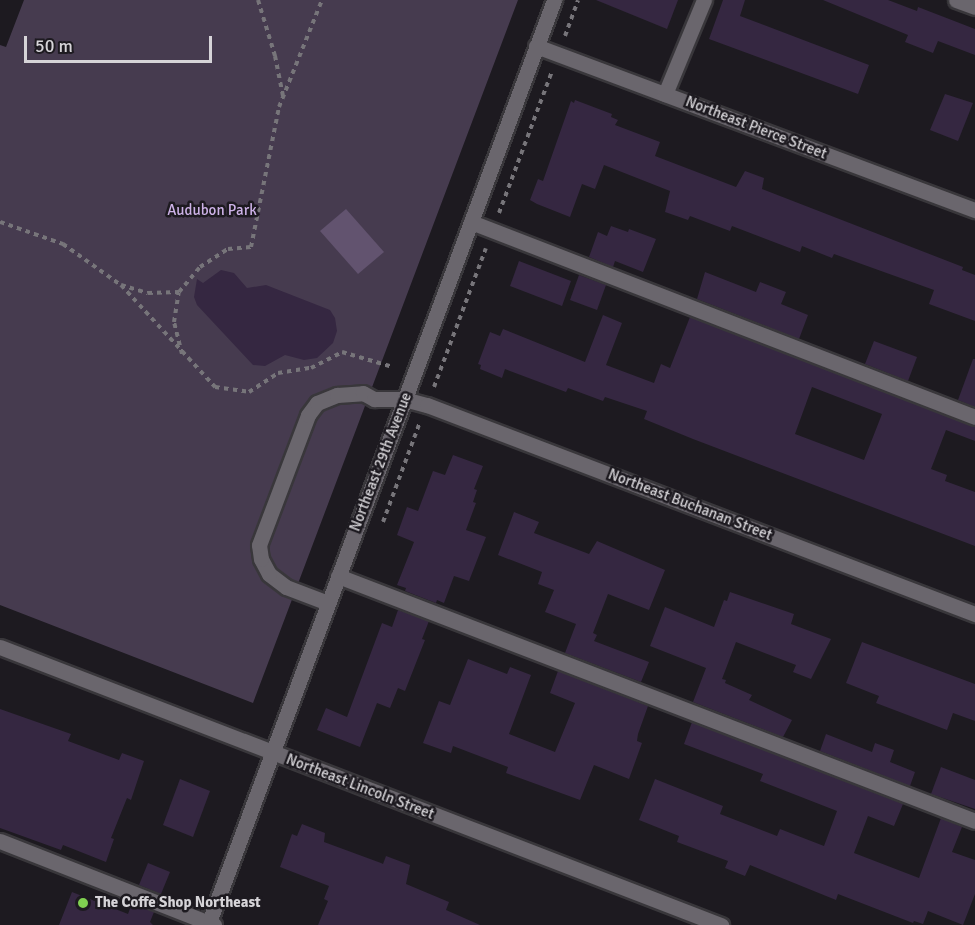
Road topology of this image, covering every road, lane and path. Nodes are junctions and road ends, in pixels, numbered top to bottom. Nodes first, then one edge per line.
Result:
1 (258, 0) edge
2 (322, 0) edge
3 (554, 0) edge
4 (704, 0) edge
5 (956, 0) edge
6 (975, 7) edge
7 (536, 46) junction
8 (665, 94) junction
9 (283, 97) junction
10 (975, 210) edge
11 (0, 222) edge
12 (471, 222) junction
13 (121, 285) junction
14 (179, 292) junction
15 (183, 355) junction
16 (393, 367) dead end
17 (404, 399) junction
18 (975, 417) edge
19 (338, 576) junction
20 (328, 603) junction
21 (975, 614) edge
22 (0, 647) edge
23 (273, 753) junction
24 (975, 821) edge
25 (0, 843) edge
26 (210, 924) edge
27 (721, 925) edge

1 - 9 path
2 - 9 path
3 - 7 street, Northeast 29th Avenue
4 - 8 street
5 - 6 street
7 - 8 street, Northeast Pierce Street
7 - 12 street, Northeast 29th Avenue
8 - 10 street, Northeast Pierce Street
9 - 14 path
11 - 13 path
12 - 17 street, Northeast 29th Avenue
12 - 18 street
13 - 14 path
13 - 15 path
14 - 15 path
15 - 16 path
17 - 19 street, Northeast 29th Avenue
17 - 20 street, Northeast Buchanan Street
17 - 21 street, Northeast Buchanan Street
19 - 20 street, Northeast 29th Avenue
19 - 24 street
20 - 23 street, Northeast 29th Avenue
22 - 23 street, Northeast Lincoln Street
23 - 26 street, Northeast 29th Avenue
23 - 27 street, Northeast Lincoln Street
25 - 26 street

